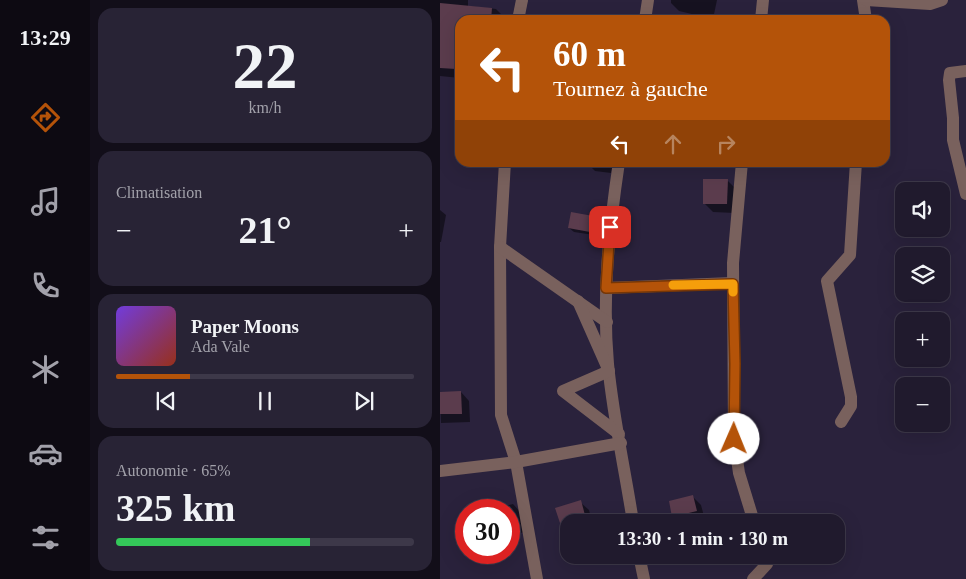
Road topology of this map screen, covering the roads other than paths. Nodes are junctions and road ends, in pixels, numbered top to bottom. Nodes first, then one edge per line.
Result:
1 (522, 0) edge
2 (648, 0) edge
3 (764, 0) edge
4 (865, 0) edge
5 (942, 0) edge
6 (519, 15) edge
7 (646, 15) edge
8 (762, 15) edge
9 (866, 15) edge
10 (966, 71) edge
11 (505, 167) edge
12 (618, 167) edge
13 (742, 167) edge
14 (856, 167) edge
15 (966, 194) edge
16 (500, 247) junction
17 (733, 284) junction
18 (606, 288) junction
19 (578, 302) junction
20 (607, 322) junction
21 (609, 371) junction
22 (841, 422) dead end
23 (620, 439) junction
24 (516, 462) junction
25 (440, 472) edge
26 (632, 514) edge
27 (751, 514) edge
28 (640, 564) edge
29 (766, 564) edge
30 (537, 579) edge
31 (644, 579) edge
32 (753, 579) edge

1 - 6 street
2 - 7 street
3 - 8 street
4 - 5 street
4 - 9 street
10 - 15 street
11 - 16 street
12 - 18 street
13 - 17 street
14 - 22 street
16 - 19 street
16 - 24 street
17 - 18 street
17 - 27 street
18 - 20 street
19 - 20 street
19 - 21 street
20 - 21 street
21 - 23 street
21 - 23 street
23 - 24 street
23 - 26 street
24 - 25 street
24 - 30 street
28 - 31 street
29 - 32 street

